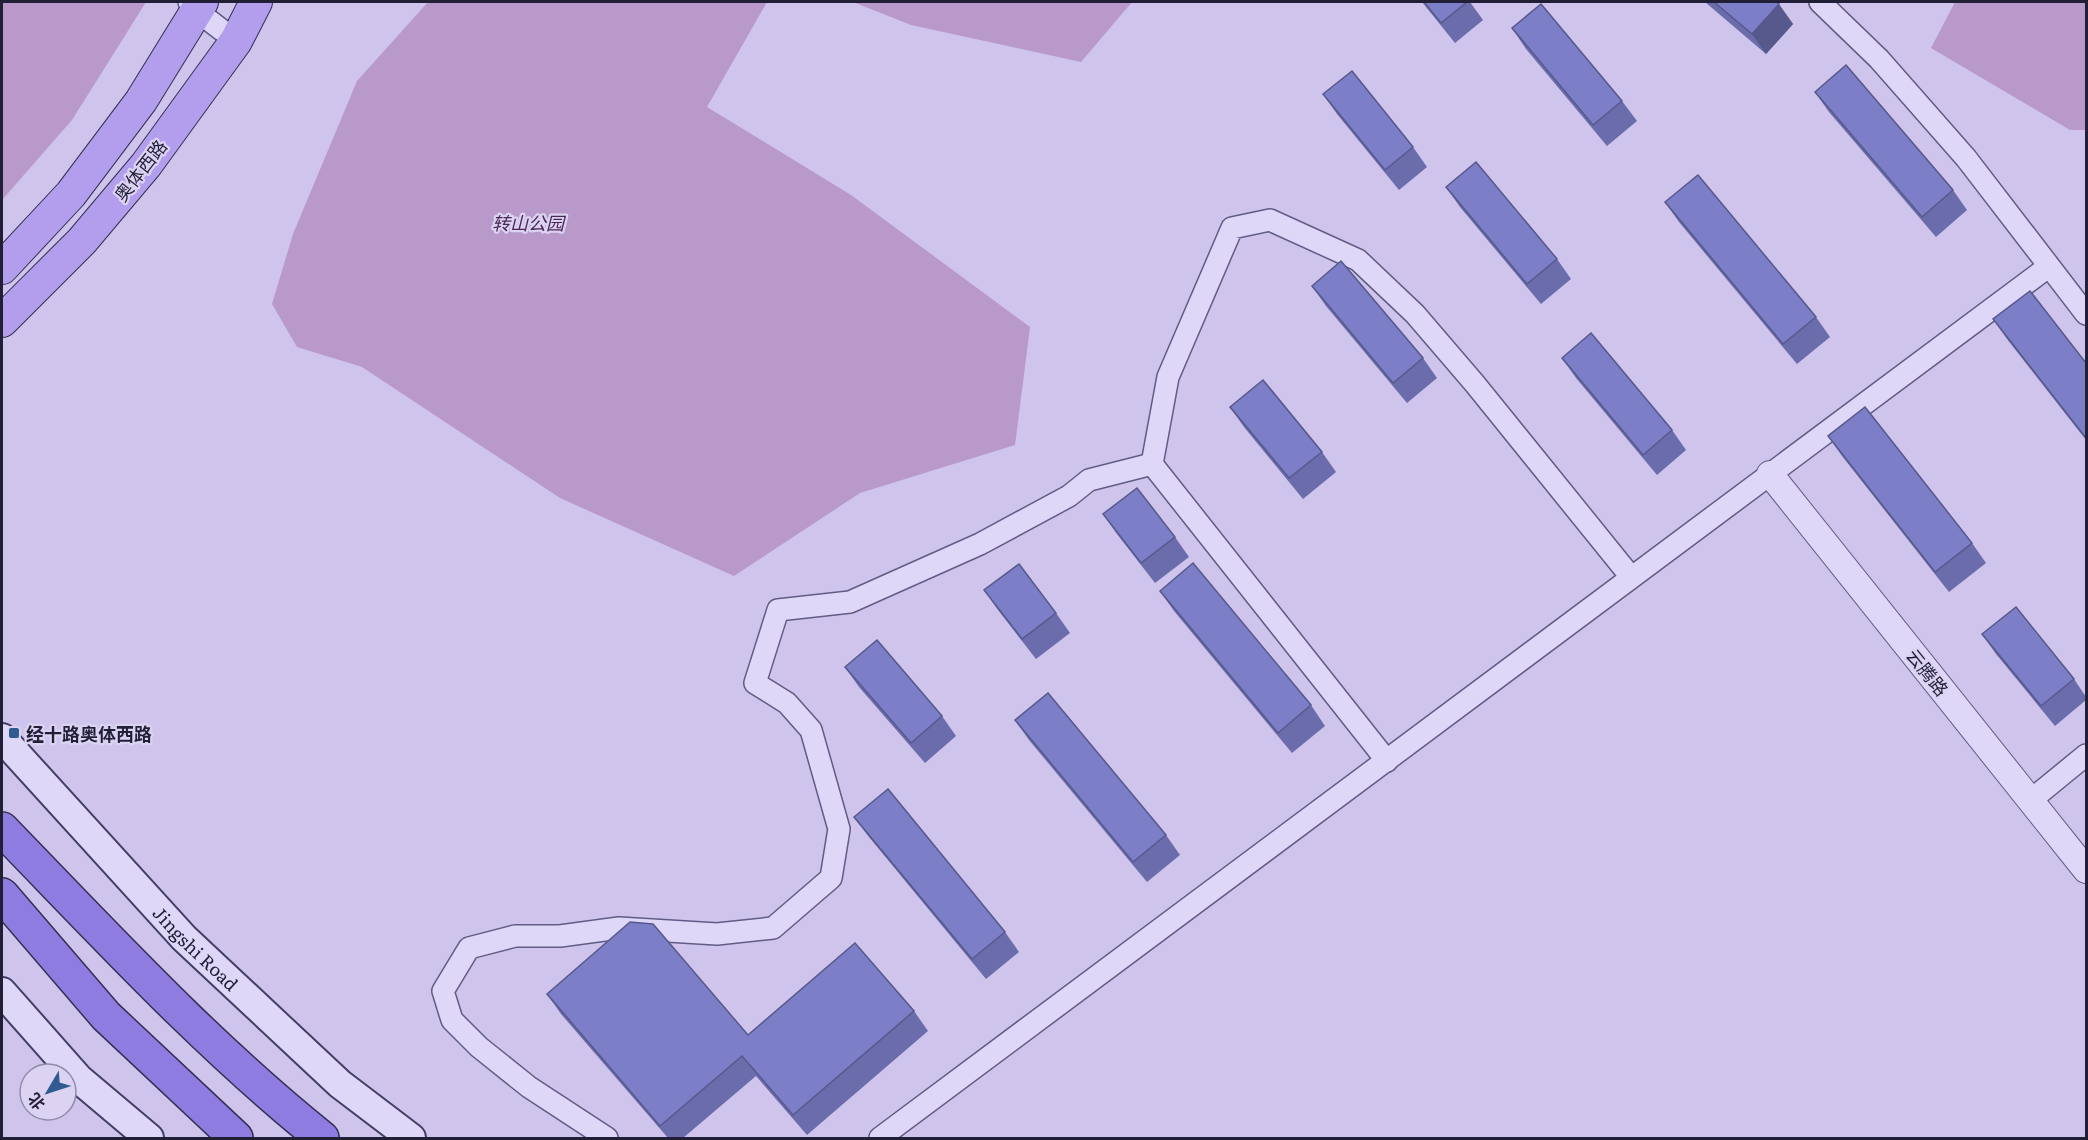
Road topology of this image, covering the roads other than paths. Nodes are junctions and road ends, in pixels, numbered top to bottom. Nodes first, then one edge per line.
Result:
1 (256, 2) edge
2 (1820, 2) edge
3 (196, 5) edge
4 (236, 41) junction
5 (2048, 267) junction
6 (2, 268) edge
7 (2086, 314) edge
8 (2, 321) edge
9 (1152, 464) junction
10 (1770, 474) junction
11 (1631, 577) junction
12 (2, 738) edge
13 (2086, 755) edge
14 (1387, 761) junction
15 (2031, 800) junction
16 (2, 829) edge
17 (2086, 870) edge
18 (2, 895) edge
19 (2, 992) edge
20 (149, 1138) edge
21 (236, 1138) edge
22 (322, 1138) edge
23 (411, 1138) edge
24 (607, 1138) edge
25 (880, 1138) edge

1 - 4 main road, 奥体西路
2 - 5 street
3 - 4 street
3 - 6 main road
4 - 8 main road, 奥体西路
5 - 7 street
5 - 10 street
9 - 11 street
9 - 14 street
9 - 24 street
10 - 11 street
10 - 15 street, 云腾路
11 - 14 street
12 - 23 main road, Jingshi Road
13 - 15 street
14 - 25 street
15 - 17 street, 云腾路
16 - 22 highway
18 - 21 highway
19 - 20 main road

